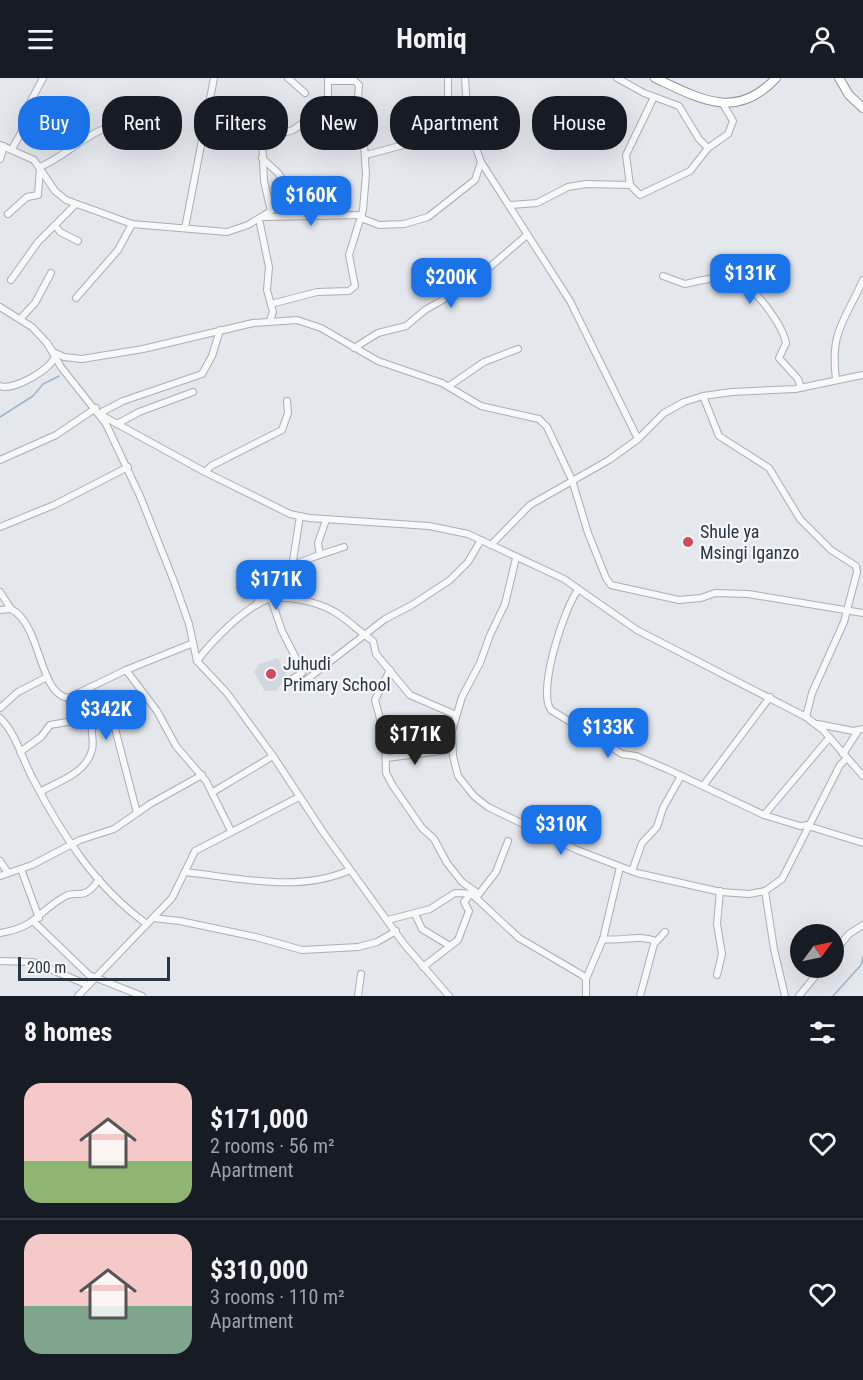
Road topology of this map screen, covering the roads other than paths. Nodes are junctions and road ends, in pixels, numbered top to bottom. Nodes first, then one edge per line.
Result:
1 (43, 78) edge
2 (214, 78) edge
3 (288, 78) edge
4 (448, 78) edge
5 (465, 78) edge
6 (617, 78) edge
7 (655, 78) edge
8 (776, 78) edge
9 (839, 78) edge
10 (328, 80) edge
11 (305, 93) dead end
12 (210, 96) edge
13 (448, 96) edge
14 (466, 96) edge
15 (654, 97) junction
16 (723, 104) junction
17 (863, 108) edge
18 (101, 130) dead end
19 (288, 132) edge
20 (1, 144) edge
21 (708, 148) junction
22 (12, 149) junction
23 (390, 149) edge
24 (200, 150) edge
25 (262, 150) edge
26 (477, 150) edge
27 (366, 155) junction
28 (262, 158) junction
29 (0, 159) edge
30 (481, 162) junction
31 (40, 168) junction
32 (630, 185) junction
33 (289, 189) dead end
34 (75, 205) junction
35 (511, 205) junction
36 (8, 214) dead end
37 (362, 216) junction
38 (261, 218) junction
39 (132, 224) junction
40 (55, 225) junction
41 (185, 228) junction
42 (527, 235) junction
43 (78, 241) dead end
44 (51, 273) dead end
45 (663, 276) dead end
46 (11, 279) dead end
47 (863, 280) edge
48 (76, 297) dead end
49 (271, 304) junction
50 (0, 308) edge
51 (20, 320) junction
52 (270, 320) junction
53 (220, 330) junction
54 (47, 343) junction
55 (354, 348) junction
56 (518, 349) dead end
57 (55, 356) junction
58 (863, 375) edge
59 (836, 380) junction
60 (0, 386) edge
61 (450, 386) junction
62 (801, 388) junction
63 (193, 392) dead end
64 (703, 396) junction
65 (287, 401) dead end
66 (99, 412) junction
67 (117, 424) junction
68 (638, 439) junction
69 (0, 460) edge
70 (128, 467) junction
71 (206, 472) junction
72 (572, 480) junction
73 (300, 516) junction
74 (326, 520) junction
75 (0, 527) edge
76 (481, 540) junction
77 (491, 545) junction
78 (344, 547) dead end
79 (320, 555) junction
80 (516, 558) junction
81 (292, 567) junction
82 (578, 590) junction
83 (0, 592) edge
84 (271, 599) junction
85 (255, 608) junction
86 (0, 609) edge
87 (11, 609) junction
88 (847, 610) junction
89 (863, 613) edge
90 (366, 636) junction
91 (191, 645) junction
92 (197, 661) junction
93 (126, 670) junction
94 (390, 670) junction
95 (47, 677) junction
96 (287, 681) dead end
97 (302, 684) dead end
98 (146, 697) junction
99 (770, 697) junction
100 (68, 698) junction
101 (0, 708) edge
102 (113, 714) junction
103 (456, 716) junction
104 (94, 717) junction
105 (806, 717) junction
106 (0, 718) edge
107 (80, 720) junction
108 (815, 723) junction
109 (862, 730) edge
110 (452, 738) junction
111 (829, 738) junction
112 (386, 740) junction
113 (440, 751) dead end
114 (20, 753) junction
115 (273, 756) junction
116 (845, 756) junction
117 (387, 758) junction
118 (202, 775) junction
119 (681, 776) junction
120 (863, 776) edge
121 (703, 786) junction
122 (40, 792) junction
123 (213, 792) junction
124 (299, 797) junction
125 (137, 813) junction
126 (764, 815) junction
127 (808, 826) junction
128 (231, 831) junction
129 (508, 842) dead end
130 (70, 843) junction
131 (863, 843) edge
132 (0, 861) edge
133 (620, 867) junction
134 (21, 869) junction
135 (350, 870) junction
136 (632, 871) junction
137 (8, 873) junction
138 (185, 873) junction
139 (0, 876) edge
140 (99, 879) junction
141 (720, 891) junction
142 (765, 891) junction
143 (474, 895) junction
144 (416, 914) junction
145 (153, 918) junction
146 (36, 920) junction
147 (388, 920) junction
148 (147, 924) junction
149 (863, 925) edge
150 (396, 931) junction
151 (0, 933) edge
152 (665, 933) dead end
153 (603, 939) junction
154 (844, 940) edge
155 (656, 941) junction
156 (450, 946) junction
157 (0, 962) edge
158 (423, 967) junction
159 (361, 974) dead end
160 (717, 975) dead end
161 (814, 978) edge
162 (94, 979) junction
163 (586, 979) junction
164 (88, 985) junction
165 (78, 996) edge
166 (142, 996) edge
167 (358, 996) edge
168 (449, 996) edge
169 (586, 996) edge
170 (640, 996) edge
171 (785, 996) edge
172 (799, 996) edge

1 - 22 street
2 - 12 street
3 - 11 street
4 - 13 street
5 - 14 street
6 - 15 street
7 - 16 highway
8 - 16 highway
9 - 17 highway
10 - 19 street
10 - 27 street
15 - 21 street
15 - 32 street
16 - 21 street
18 - 31 street
20 - 22 street
20 - 29 street
21 - 32 street
22 - 31 street
23 - 27 street
24 - 41 street
25 - 28 street
26 - 30 street
27 - 37 street
28 - 33 street
28 - 38 street
30 - 35 street
30 - 37 street
31 - 34 street
31 - 36 street
32 - 35 street
34 - 39 street
34 - 40 street
35 - 42 street
37 - 38 street
37 - 49 street
38 - 41 street
38 - 49 street
39 - 41 street
39 - 48 street
40 - 43 street
40 - 46 street
42 - 55 street
42 - 68 street
44 - 51 street
45 - 62 street
47 - 59 street
49 - 52 street
50 - 51 street
51 - 54 street
52 - 53 street
52 - 55 street
53 - 54 street
53 - 66 street
54 - 57 street
55 - 61 street
56 - 61 street
57 - 60 street
57 - 66 street
58 - 59 street
59 - 62 street
61 - 72 street
62 - 64 street
63 - 67 street
64 - 68 street
64 - 88 street
65 - 71 street
66 - 67 street
66 - 69 street
66 - 70 street
67 - 71 street
68 - 72 street
70 - 75 street
70 - 91 street
71 - 73 street
72 - 77 street
72 - 88 street
73 - 74 street
73 - 81 street
74 - 76 street
74 - 79 street
76 - 77 street
76 - 90 street
77 - 80 street
78 - 79 street
79 - 81 street
80 - 82 street
80 - 103 street
81 - 85 street
82 - 99 street
82 - 119 street
83 - 87 street
84 - 85 street
84 - 90 street
84 - 96 street
85 - 92 street
86 - 87 street
87 - 95 street
88 - 89 street
88 - 105 street
90 - 94 street
90 - 97 street
91 - 92 street
91 - 93 street
92 - 115 street
93 - 98 street
93 - 100 street
94 - 103 street
94 - 112 street
95 - 100 street
95 - 101 street
98 - 102 street
98 - 118 street
99 - 105 street
99 - 121 street
100 - 107 street
102 - 104 street
102 - 125 street
103 - 110 street
104 - 107 street
104 - 122 street
105 - 108 street
106 - 114 street
107 - 114 street
108 - 109 street
108 - 111 street
109 - 116 street
110 - 112 street
110 - 133 street
111 - 116 street
111 - 126 street
112 - 117 street
113 - 117 street
114 - 122 street
115 - 123 street
115 - 124 street
116 - 120 street
116 - 127 street
117 - 143 street
118 - 123 street
118 - 125 street
119 - 121 street
119 - 136 street
121 - 126 street
122 - 130 street
123 - 128 street
124 - 128 street
124 - 135 street
125 - 130 street
126 - 127 street
127 - 131 street
127 - 142 street
128 - 138 street
129 - 143 street
130 - 134 street
130 - 140 street
132 - 137 street
133 - 136 street
133 - 153 street
134 - 137 street
134 - 146 street
135 - 138 street
135 - 147 street
136 - 141 street
137 - 139 street
138 - 145 street
140 - 146 street
140 - 148 street
141 - 142 street
141 - 160 street
142 - 171 street
143 - 144 street
143 - 156 street
143 - 163 street
144 - 147 street
144 - 156 street
145 - 148 street
145 - 150 street
146 - 151 street
146 - 162 street
147 - 150 street
148 - 162 street
149 - 154 street
150 - 158 street
152 - 155 street
153 - 155 street
153 - 163 street
155 - 170 street
156 - 158 street
157 - 164 street
158 - 168 street
159 - 167 street
161 - 172 street
162 - 164 street
162 - 166 street
163 - 169 street
164 - 165 street

